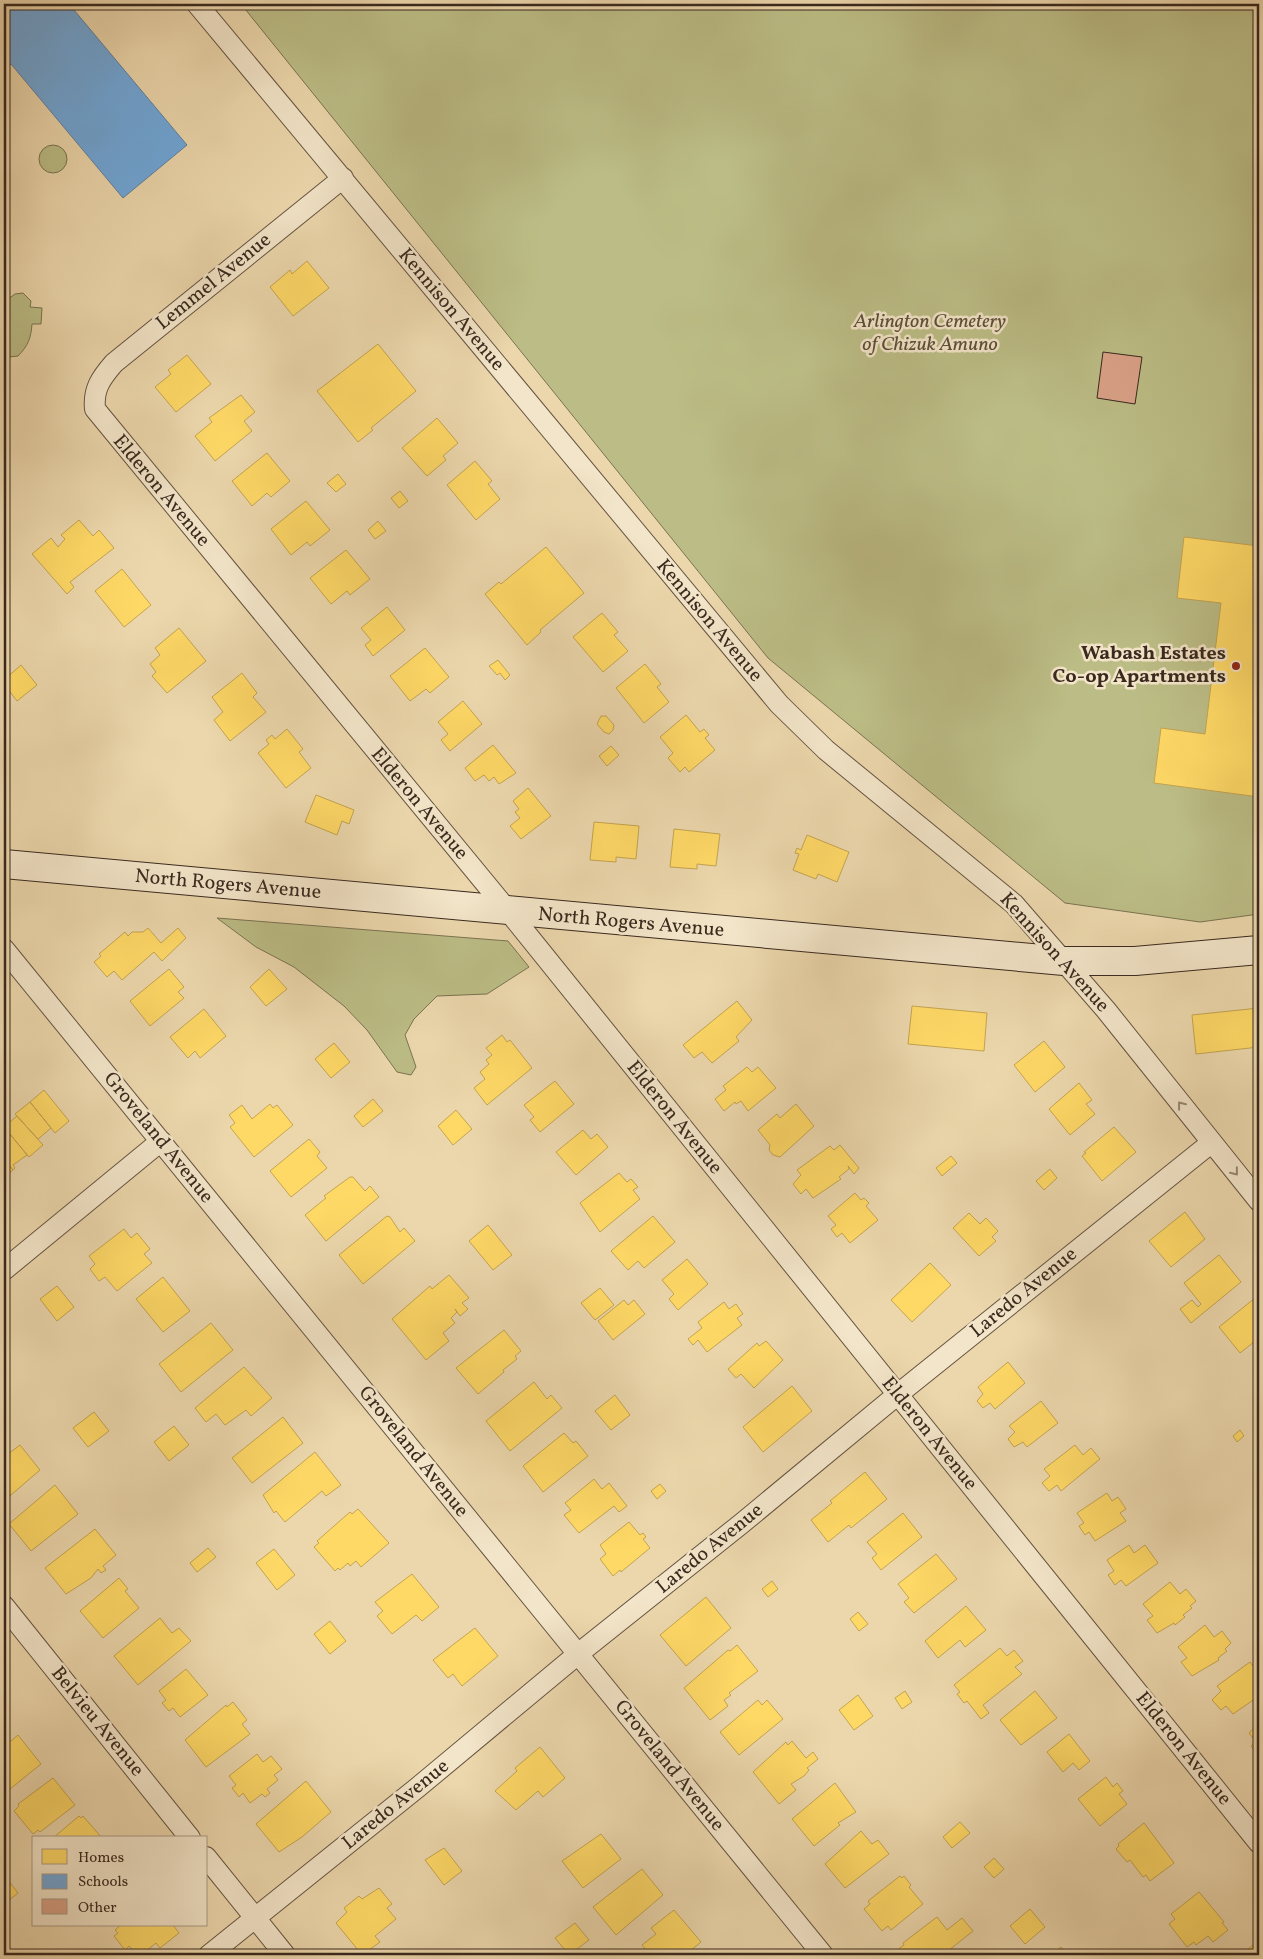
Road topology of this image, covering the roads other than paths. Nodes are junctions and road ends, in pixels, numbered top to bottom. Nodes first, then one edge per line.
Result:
1 (197, 4) edge
2 (343, 178) junction
3 (94, 394) joint
4 (4, 864) edge
5 (508, 912) junction
6 (4, 949) edge
7 (1259, 950) edge
8 (1064, 961) junction
9 (161, 1141) junction
10 (1211, 1143) junction
11 (1259, 1201) edge
12 (4, 1270) edge
13 (897, 1395) junction
14 (4, 1606) edge
15 (578, 1654) junction
16 (188, 1836) edge
17 (1259, 1843) edge
18 (208, 1860) edge
19 (255, 1918) junction
20 (209, 1955) edge
21 (286, 1955) edge
22 (823, 1955) edge

1 - 2 street, Kennison Avenue
2 - 3 street, Lemmel Avenue
2 - 8 street, Kennison Avenue
3 - 5 street, Elderon Avenue
4 - 5 street, North Rogers Avenue
5 - 8 street, North Rogers Avenue
5 - 13 street, Elderon Avenue
6 - 9 street, Groveland Avenue
7 - 8 street, North Rogers Avenue
10 -> 8 street, Kennison Avenue
9 - 12 street
9 - 15 street, Groveland Avenue
10 -> 11 street, Kennison Avenue
10 - 13 street, Laredo Avenue
13 - 15 street, Laredo Avenue
13 - 17 street, Elderon Avenue
14 - 16 street, Belvieu Avenue
15 - 19 street, Laredo Avenue
15 - 22 street, Groveland Avenue
18 - 19 street
19 - 20 street, Laredo Avenue
19 - 21 street

